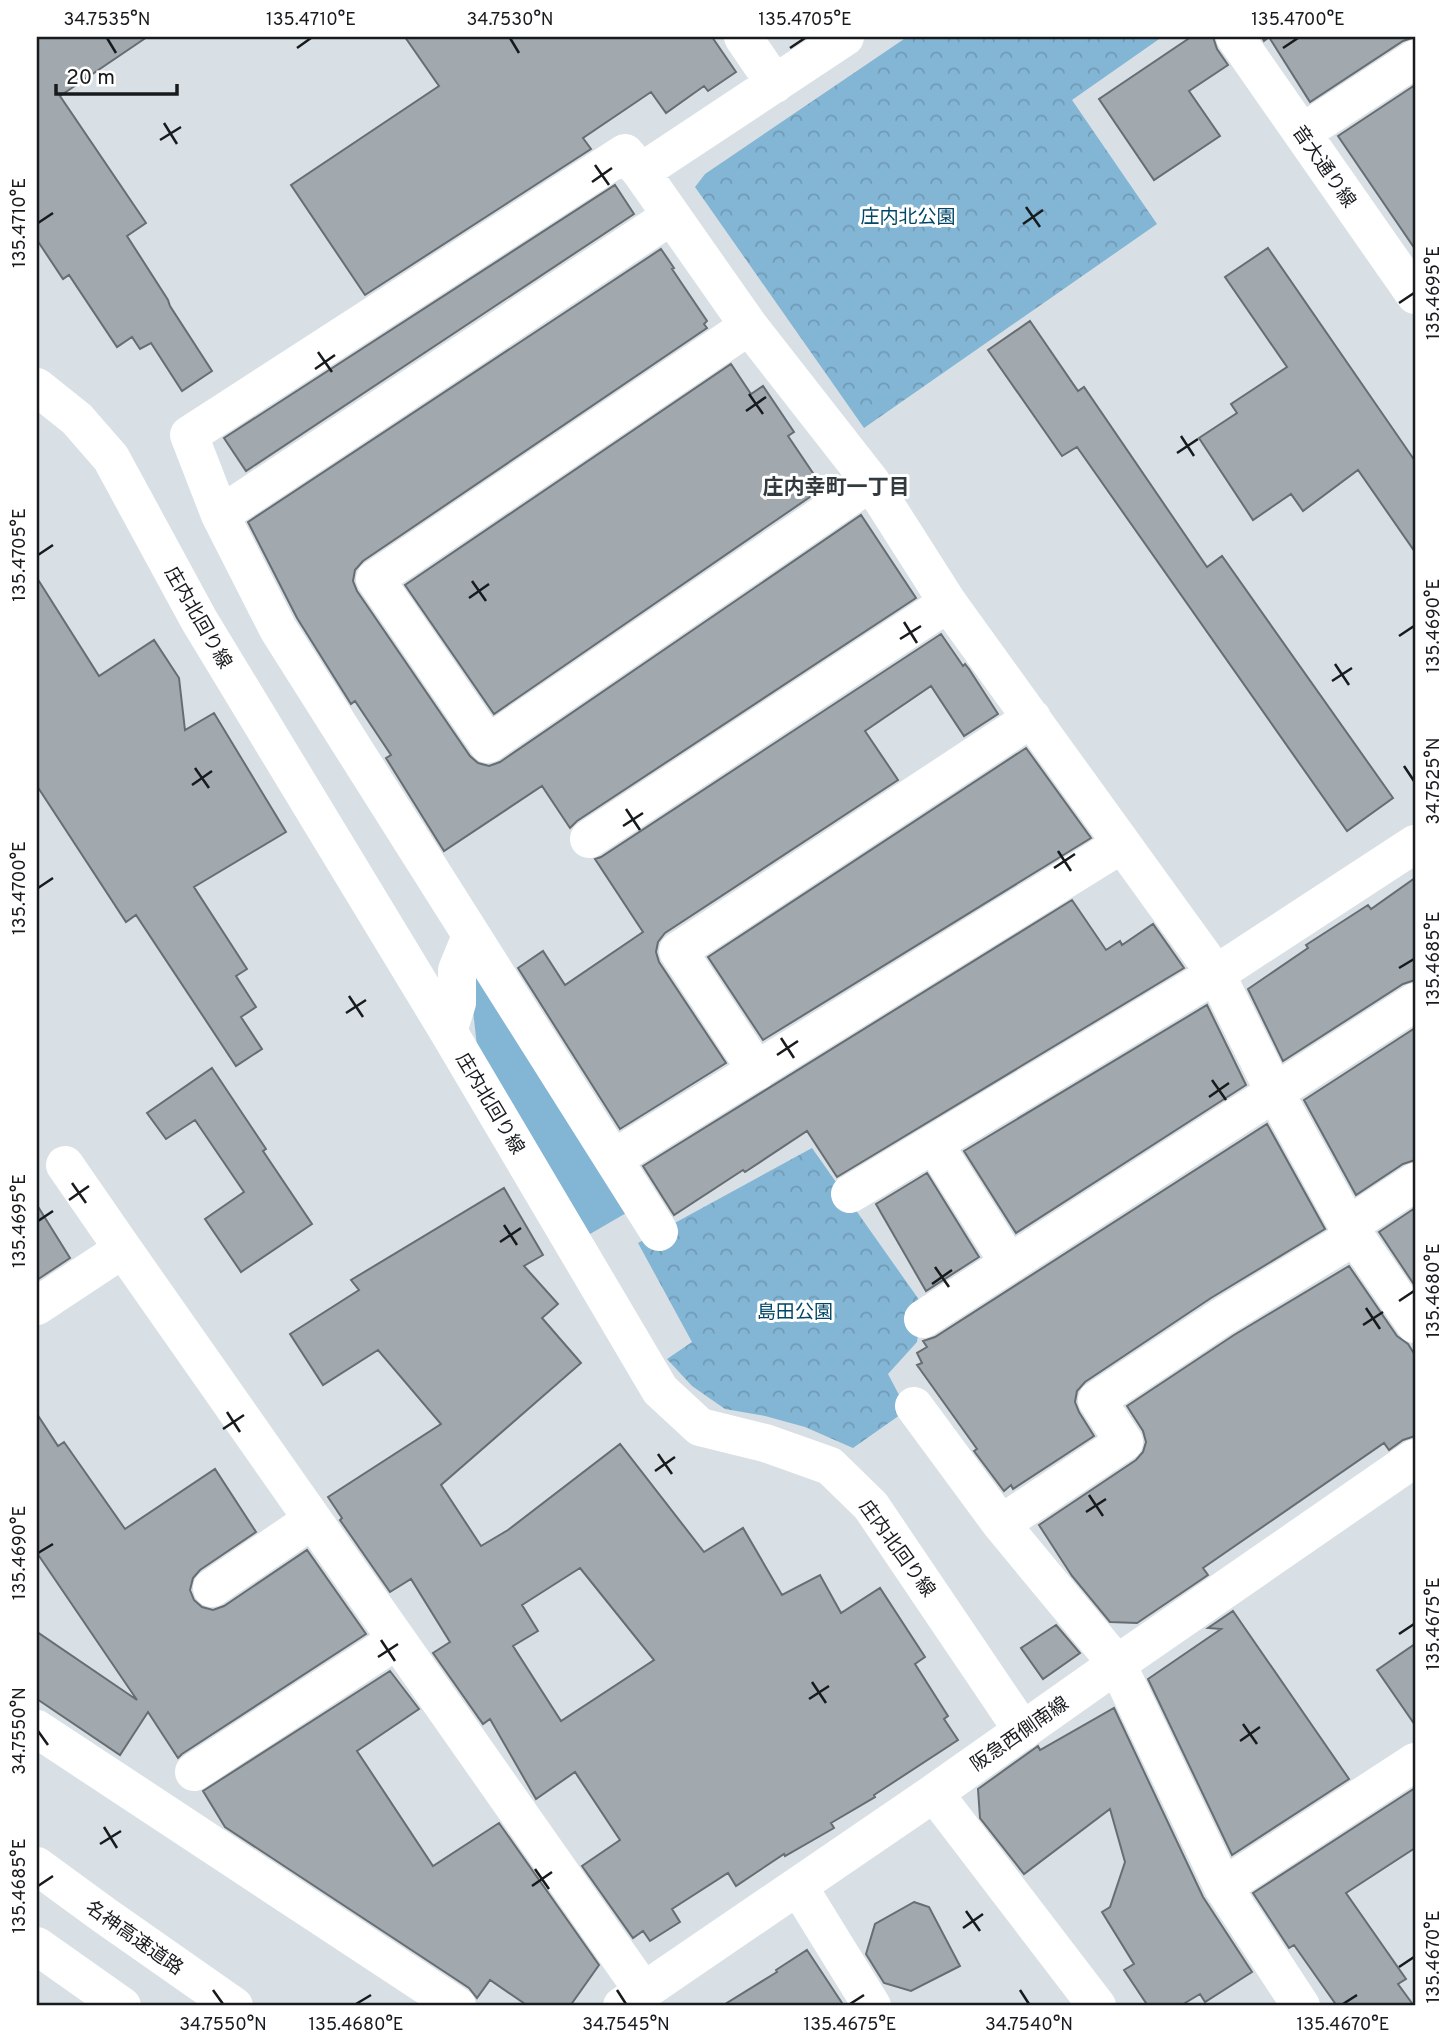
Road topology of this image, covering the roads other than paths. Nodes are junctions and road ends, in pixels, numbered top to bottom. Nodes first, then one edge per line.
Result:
1 (743, 37) edge
2 (845, 37) edge
3 (1235, 37) edge
4 (1415, 59) edge
5 (775, 84) junction
6 (1302, 133) junction
7 (642, 172) junction
8 (671, 216) junction
9 (1410, 277) edge
10 (750, 326) junction
11 (37, 387) edge
12 (871, 482) junction
13 (220, 515) junction
14 (948, 603) junction
15 (1032, 718) junction
16 (589, 839) dead end
17 (1122, 844) junction
18 (1415, 844) edge
19 (477, 944) junction
20 (1216, 974) junction
21 (1415, 1002) edge
22 (448, 1031) junction
23 (757, 1071) junction
24 (1275, 1093) junction
25 (934, 1144) junction
26 (613, 1159) junction
27 (65, 1165) dead end
28 (1415, 1182) edge
29 (850, 1194) dead end
30 (1352, 1231) junction
31 (659, 1232) dead end
32 (123, 1249) junction
33 (1009, 1263) junction
34 (37, 1306) edge
35 (923, 1319) dead end
36 (1415, 1324) edge
37 (914, 1406) dead end
38 (1415, 1458) edge
39 (312, 1520) junction
40 (1001, 1524) junction
41 (212, 1588) dead end
42 (397, 1640) junction
43 (1117, 1664) junction
44 (37, 1729) edge
45 (1023, 1731) junction
46 (1415, 1762) edge
47 (194, 1772) dead end
48 (934, 1793) junction
49 (37, 1866) edge
50 (798, 1886) junction
51 (1223, 1887) junction
52 (37, 1946) edge
53 (37, 1958) edge
54 (633, 1999) edge
55 (98, 2006) edge
56 (122, 2006) edge
57 (233, 2006) edge
58 (457, 2006) edge
59 (872, 2006) edge
60 (1097, 2006) edge
61 (1301, 2006) edge

1 - 5 main road
2 - 5 main road
3 - 6 main road, 音大通り線
4 - 6 main road
5 - 7 main road
6 - 9 main road, 音大通り線
7 - 8 main road
7 - 13 main road
8 - 10 main road
8 - 13 main road
10 - 12 main road
10 - 12 main road
11 - 22 main road, 庄内北回り線
12 - 14 main road
13 - 19 main road
14 - 15 main road
14 - 16 main road
15 - 17 main road
15 - 23 main road
17 - 20 main road
17 - 23 main road
18 - 20 main road
19 - 22 main road
19 - 26 main road
20 - 24 main road
20 - 25 main road
21 - 24 main road
22 - 45 main road, 庄内北回り線
23 - 26 main road
24 - 30 main road
24 - 33 main road
25 - 29 main road
25 - 33 main road
26 - 31 main road
27 - 32 main road
28 - 30 main road
30 - 36 main road
30 - 40 main road
32 - 34 main road
32 - 39 main road
33 - 35 main road
37 - 40 main road
38 - 43 main road, 阪急西側南線
39 - 41 main road
39 - 42 main road
40 - 43 main road
42 - 47 main road
42 - 54 main road
43 - 45 main road, 阪急西側南線
43 - 51 main road
44 - 58 main road
45 - 48 main road, 阪急西側南線
46 - 51 main road
48 - 50 main road, 阪急西側南線
48 - 60 main road
49 - 57 main road, 名神高速道路
50 - 54 main road, 阪急西側南線
50 - 59 main road
51 - 61 main road
52 - 56 main road
53 - 55 main road

